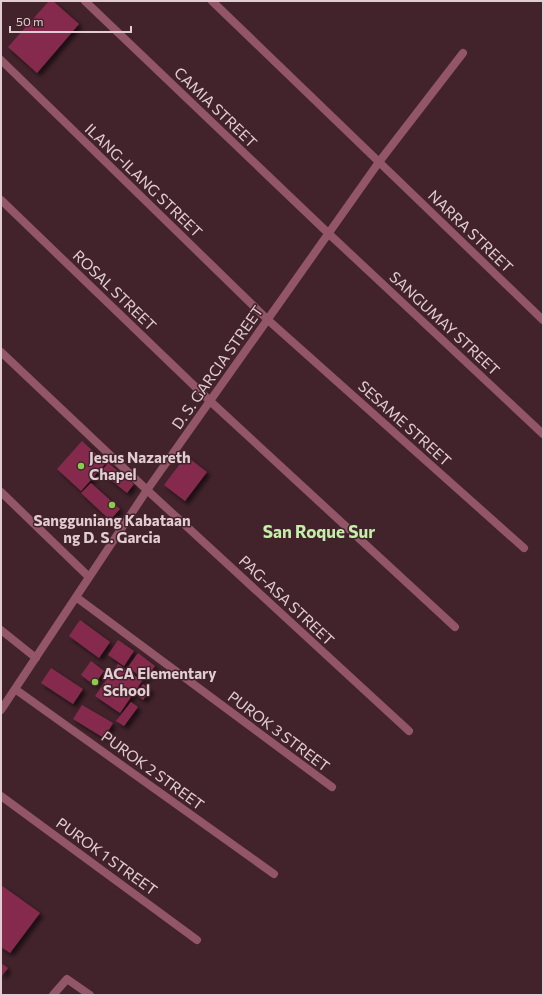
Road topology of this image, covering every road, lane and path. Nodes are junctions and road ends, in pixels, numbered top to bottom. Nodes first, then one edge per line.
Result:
1 (85, 1) edge
2 (212, 1) edge
3 (463, 53) dead end
4 (1, 60) edge
5 (379, 162) junction
6 (1, 200) edge
7 (328, 233) junction
8 (268, 320) junction
9 (543, 320) edge
10 (1, 352) edge
11 (210, 401) junction
12 (543, 434) edge
13 (147, 490) junction
14 (1, 492) edge
15 (524, 548) dead end
16 (89, 577) junction
17 (76, 597) junction
18 (455, 627) dead end
19 (1, 630) edge
20 (36, 658) junction
21 (15, 689) junction
22 (1, 710) edge
23 (409, 731) dead end
24 (332, 787) dead end
25 (1, 796) edge
26 (274, 874) dead end
27 (197, 940) dead end
28 (53, 995) edge
29 (90, 995) edge

1 - 7 street, CAMIA STREET
2 - 5 street, NARRA STREET
3 - 5 street, D. S. GARCIA STREET
4 - 8 street, ILANG-ILANG STREET
5 - 7 street, D. S. GARCIA STREET
5 - 9 street, NARRA STREET
6 - 11 street, ROSAL STREET
7 - 8 street, D. S. GARCIA STREET
7 - 12 street, SANGUMAY STREET
8 - 11 street, D. S. GARCIA STREET
8 - 15 street, SESAME STREET
10 - 13 street, PAG-ASA STREET
11 - 13 street, D. S. GARCIA STREET
11 - 18 street, ROSAL STREET
13 - 16 street, D. S. GARCIA STREET
13 - 23 street, PAG-ASA STREET
14 - 16 street
16 - 17 street, D. S. GARCIA STREET
17 - 20 street, D. S. GARCIA STREET
17 - 24 street, PUROK 3 STREET
19 - 20 street
20 - 21 street, D. S. GARCIA STREET
21 - 22 street, D. S. GARCIA STREET
21 - 26 street, PUROK 2 STREET
25 - 27 street, PUROK 1 STREET
28 - 29 street

